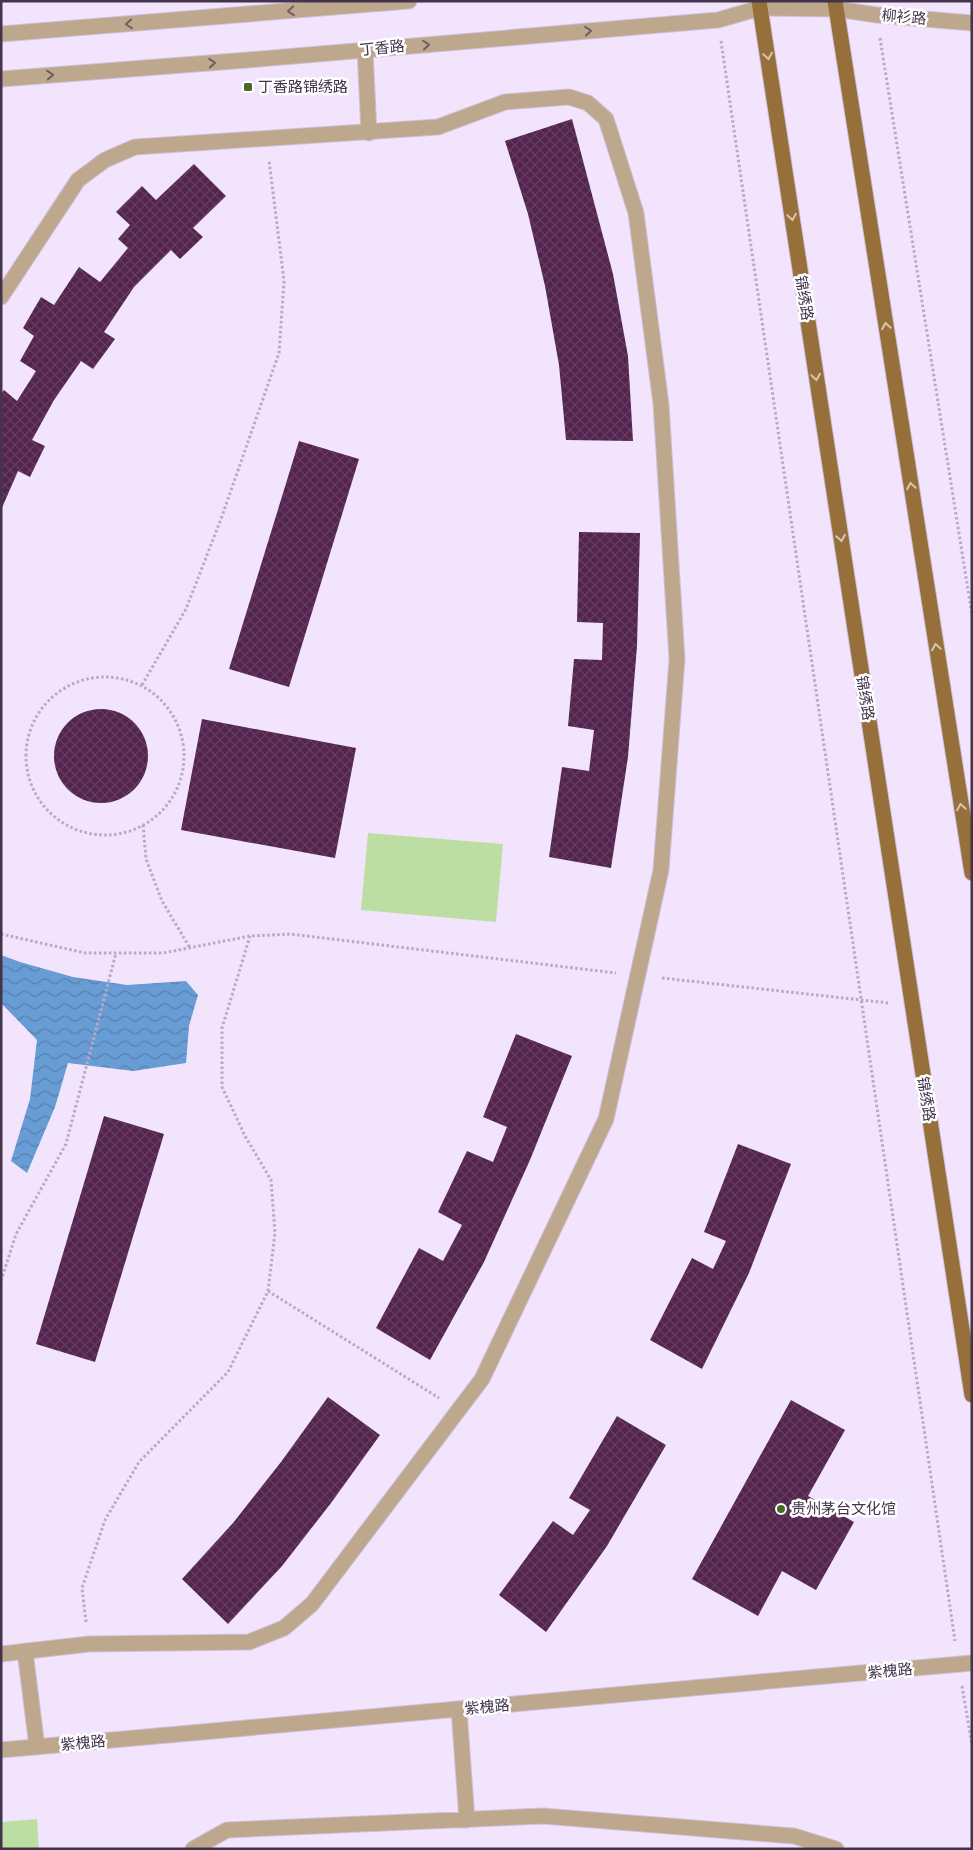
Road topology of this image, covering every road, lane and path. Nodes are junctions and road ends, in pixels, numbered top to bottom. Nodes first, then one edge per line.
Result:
1 (409, 1) edge
2 (744, 1) edge
3 (760, 4) edge
4 (835, 5) edge
5 (877, 15) junction
6 (718, 20) junction
7 (972, 23) edge
8 (1, 34) edge
9 (365, 50) junction
10 (1, 79) edge
11 (369, 133) junction
12 (267, 139) junction
13 (1, 297) edge
14 (972, 615) edge
15 (142, 685) junction
16 (143, 825) junction
17 (972, 872) edge
18 (1, 934) edge
19 (250, 936) junction
20 (190, 948) junction
21 (116, 953) junction
22 (638, 975) junction
23 (862, 1001) junction
24 (912, 1005) junction
25 (1, 1281) edge
26 (268, 1291) junction
27 (972, 1395) edge
28 (459, 1410) junction
29 (89, 1644) junction
30 (25, 1651) junction
31 (1, 1654) edge
32 (965, 1664) edge
33 (459, 1710) junction
34 (972, 1745) edge
35 (37, 1747) junction
36 (1, 1750) edge
37 (467, 1820) junction
38 (193, 1849) edge
39 (836, 1849) edge

1 -> 8 street
2 - 3 street, 丁香路
3 - 4 street, 丁香路
3 - 6 street, 丁香路
3 -> 24 main road, 锦绣路
4 - 5 street, 柳衫路
17 -> 4 main road
5 - 7 street, 柳衫路
5 - 14 path
9 -> 6 street, 丁香路
6 - 23 path
10 -> 9 street, 丁香路
9 - 11 street
11 - 12 street
11 - 22 street
12 - 13 street
12 - 15 path
15 - 16 path
15 - 16 path
16 - 20 path
18 - 21 path
19 - 20 path
19 - 22 path
19 - 26 path
20 - 21 path
21 - 25 path
22 - 23 path
22 - 28 street
23 - 24 path
23 - 32 path
24 - 27 main road, 锦绣路
26 - 28 path
26 - 29 path
28 - 29 street
29 - 30 street
30 - 31 street
30 - 35 street
32 - 33 street, 紫槐路
32 - 34 path
33 - 35 street, 紫槐路
33 - 37 street
35 - 36 street, 紫槐路
37 - 38 street
37 - 39 street

